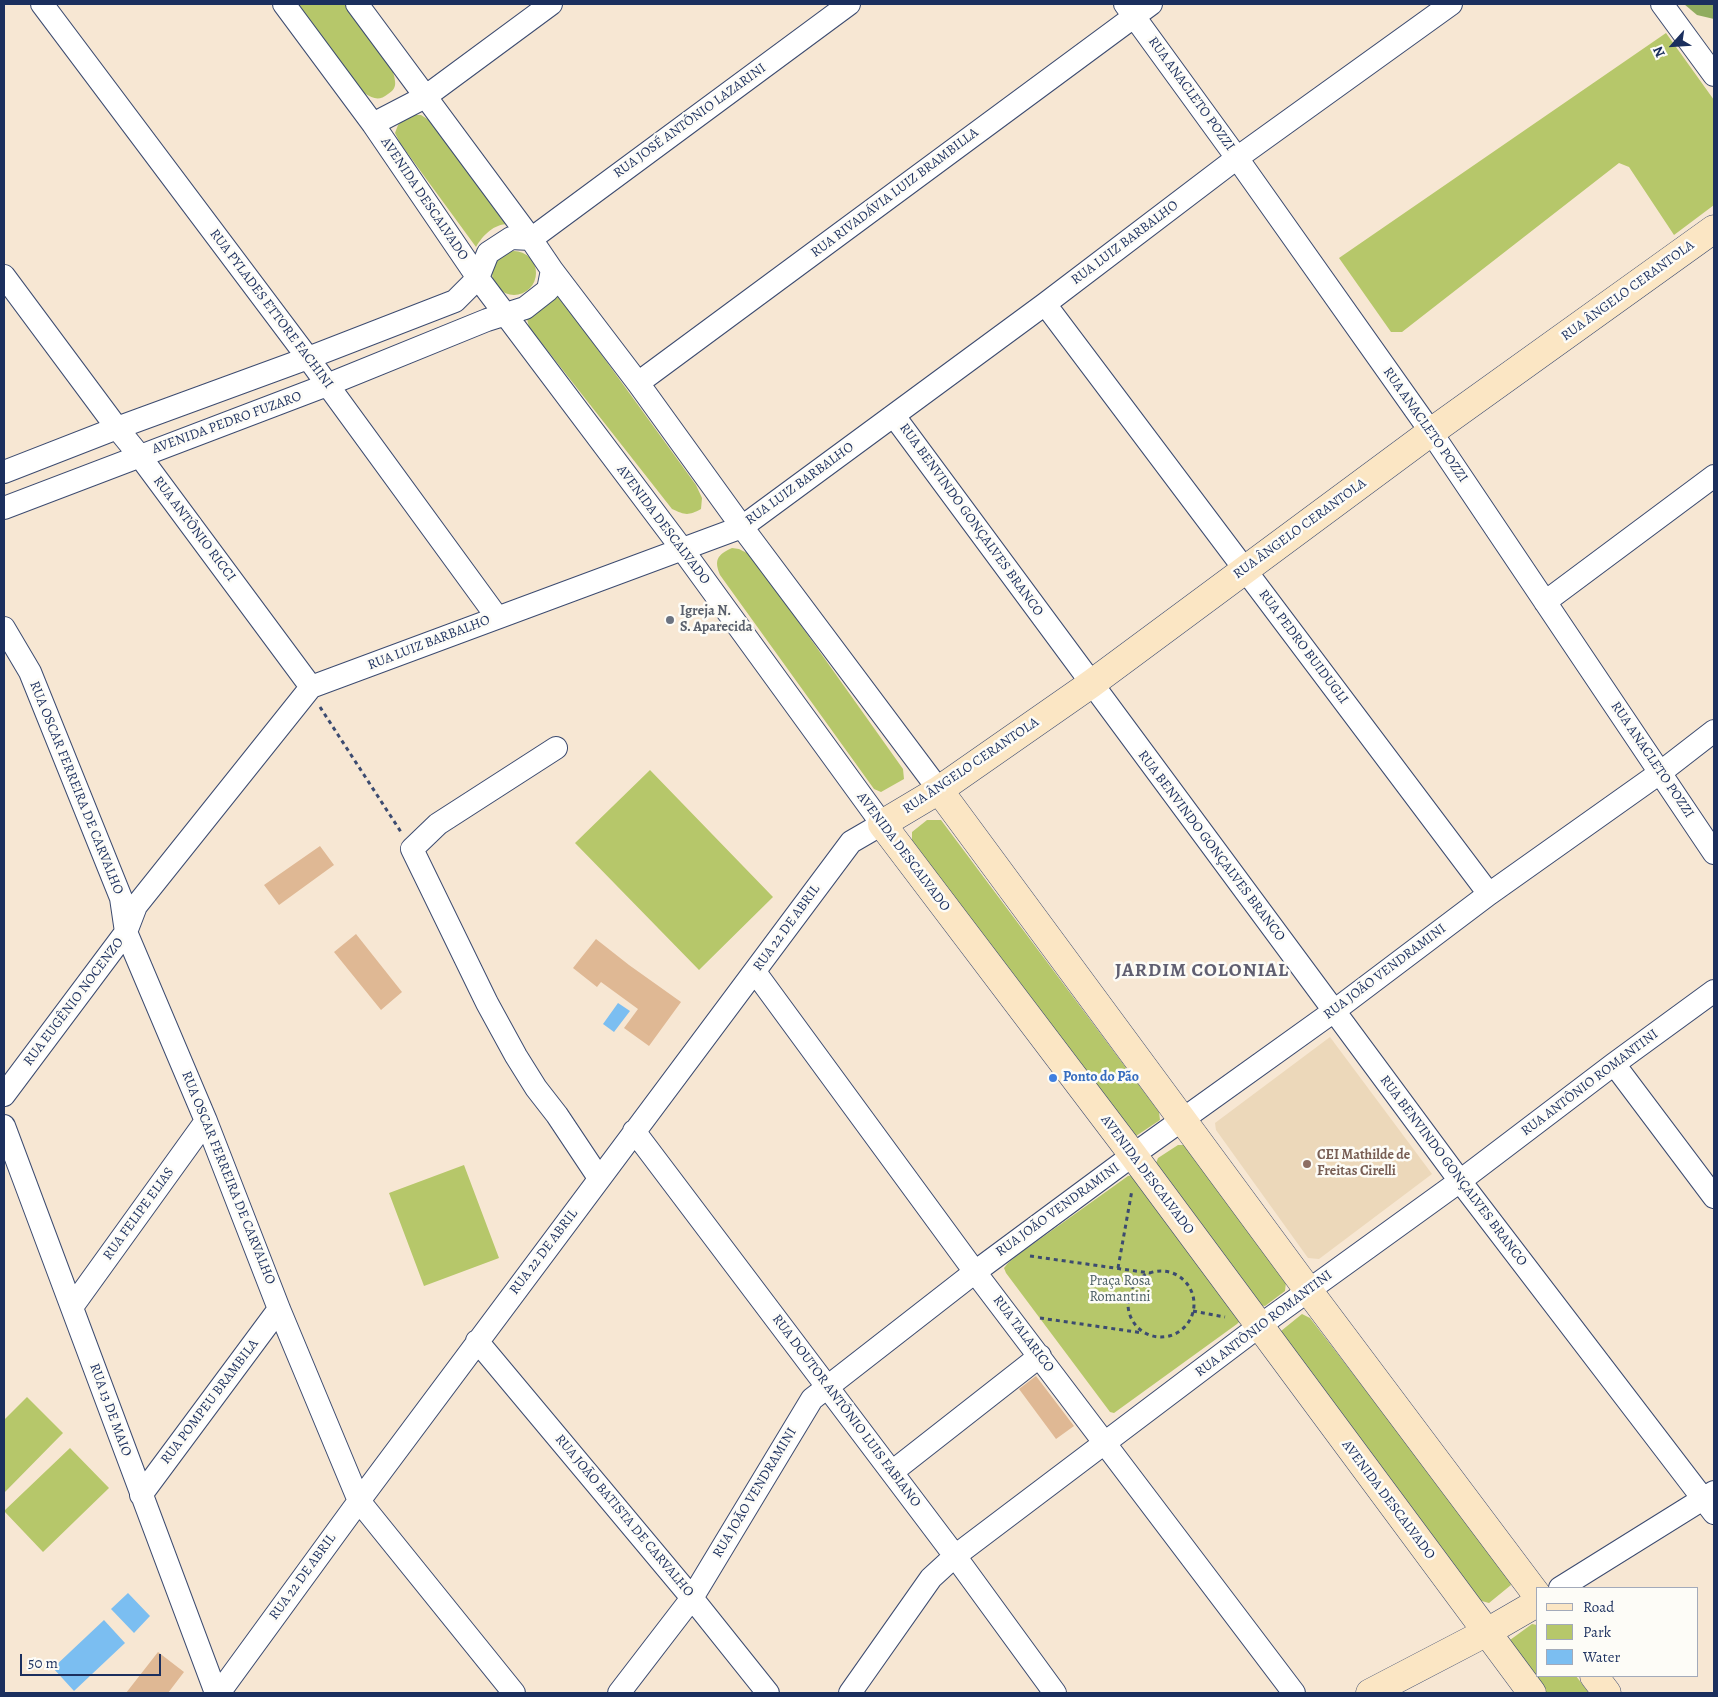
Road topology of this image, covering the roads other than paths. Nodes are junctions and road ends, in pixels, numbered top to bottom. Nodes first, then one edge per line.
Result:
1 (42, 4) edge
2 (284, 4) edge
3 (357, 4) edge
4 (551, 4) edge
5 (849, 4) edge
6 (1450, 4) edge
7 (1662, 4) edge
8 (1137, 8) edge
9 (1714, 75) edge
10 (425, 97) junction
11 (373, 124) junction
12 (1237, 158) junction
13 (1714, 229) edge
14 (532, 239) junction
15 (552, 270) junction
16 (4, 276) edge
17 (478, 278) junction
18 (1045, 304) junction
19 (505, 314) junction
20 (308, 358) junction
21 (638, 383) junction
22 (327, 385) junction
23 (894, 416) junction
24 (117, 428) junction
25 (1431, 432) junction
26 (139, 456) junction
27 (4, 472) edge
28 (1714, 476) edge
29 (4, 508) edge
30 (742, 527) junction
31 (682, 549) junction
32 (1244, 570) junction
33 (1545, 602) junction
34 (497, 617) junction
35 (4, 628) edge
36 (1091, 684) junction
37 (311, 687) junction
38 (1714, 731) edge
39 (556, 748) dead end
40 (1661, 772) junction
41 (939, 790) junction
42 (882, 824) junction
43 (1714, 853) edge
44 (1489, 894) junction
45 (126, 932) junction
46 (755, 972) junction
47 (1714, 991) edge
48 (1334, 1011) junction
49 (1614, 1064) junction
50 (4, 1095) edge
51 (1183, 1120) junction
52 (206, 1121) junction
53 (4, 1126) edge
54 (634, 1131) junction
55 (1133, 1156) junction
56 (599, 1178) junction
57 (1460, 1181) junction
58 (1714, 1197) edge
59 (975, 1272) junction
60 (1308, 1290) junction
61 (72, 1307) junction
62 (279, 1309) junction
63 (1258, 1327) junction
64 (477, 1341) junction
65 (1040, 1356) junction
66 (828, 1387) junction
67 (1105, 1443) junction
68 (892, 1472) junction
69 (141, 1495) junction
70 (358, 1501) junction
71 (1711, 1501) edge
72 (956, 1556) junction
73 (1562, 1587) edge
74 (1536, 1594) edge
75 (692, 1598) junction
76 (1536, 1603) edge
77 (1487, 1632) junction
78 (1595, 1677) edge
79 (217, 1693) edge
80 (514, 1693) edge
81 (619, 1693) edge
82 (768, 1693) edge
83 (850, 1693) edge
84 (1055, 1693) edge
85 (1294, 1693) edge
86 (1370, 1693) edge
87 (1532, 1693) edge
88 (1607, 1693) edge

1 - 20 street, RUA PYLADES ETTORE FACHINI
2 - 11 street, AVENIDA DESCALVADO
3 - 10 street
4 - 10 street
5 - 14 street, RUA JOSÉ ANTÔNIO LAZARINI
6 - 12 street, RUA LUIZ BARBALHO
7 - 9 street
8 - 12 street, RUA ANACLETO POZZI
8 - 21 street, RUA RIVADÁVIA LUIZ BRAMBILLA
10 - 11 street
10 - 14 street
11 - 17 street, AVENIDA DESCALVADO
12 - 18 street, RUA LUIZ BARBALHO
12 - 25 street, RUA ANACLETO POZZI
13 - 25 street, RUA ÂNGELO CERANTOLA
14 - 15 street
14 - 17 street
15 - 19 street
15 - 21 street
16 - 24 street, RUA ANTÔNIO RICCI
17 - 19 street, AVENIDA DESCALVADO
17 - 20 street
18 - 23 street, RUA LUIZ BARBALHO
18 - 32 street, RUA PEDRO BUIDUGLI
19 - 22 street, AVENIDA PEDRO FUZARO
19 - 31 street, AVENIDA DESCALVADO
20 - 22 street, RUA PYLADES ETTORE FACHINI
20 - 24 street
21 - 30 street
22 - 26 street, AVENIDA PEDRO FUZARO
22 - 34 street, RUA PYLADES ETTORE FACHINI
23 - 30 street, RUA LUIZ BARBALHO
23 - 36 street, RUA BENVINDO GONÇALVES BRANCO
24 - 26 street, RUA ANTÔNIO RICCI
24 - 27 street
25 - 32 street, RUA ÂNGELO CERANTOLA
25 - 33 street, RUA ANACLETO POZZI
26 - 29 street, AVENIDA PEDRO FUZARO
26 - 37 street, RUA ANTÔNIO RICCI
28 - 33 street
30 - 31 street, RUA LUIZ BARBALHO
30 - 41 street
31 - 34 street, RUA LUIZ BARBALHO
31 - 42 street, AVENIDA DESCALVADO
32 - 36 street, RUA ÂNGELO CERANTOLA
32 - 44 street, RUA PEDRO BUIDUGLI
33 - 40 street, RUA ANACLETO POZZI
34 - 37 street, RUA LUIZ BARBALHO
35 - 45 street, RUA OSCAR FERREIRA DE CARVALHO
36 - 41 street, RUA ÂNGELO CERANTOLA
36 - 48 street, RUA BENVINDO GONÇALVES BRANCO
37 - 45 street
38 - 40 street, RUA JOÃO VENDRAMINI
39 - 56 street
40 - 43 street, RUA ANACLETO POZZI
40 - 44 street, RUA JOÃO VENDRAMINI
41 - 42 street, RUA ÂNGELO CERANTOLA
41 - 51 street
42 - 46 street, RUA 22 DE ABRIL
42 - 55 street, AVENIDA DESCALVADO
44 - 48 street, RUA JOÃO VENDRAMINI
45 - 50 street, RUA EUGÊNIO NOCENZO
45 - 52 street, RUA OSCAR FERREIRA DE CARVALHO
46 - 54 street, RUA 22 DE ABRIL
46 - 59 street, RUA TALARICO
47 - 49 street, RUA ANTÔNIO ROMANTINI
48 - 51 street, RUA JOÃO VENDRAMINI
48 - 57 street, RUA BENVINDO GONÇALVES BRANCO
49 - 57 street, RUA ANTÔNIO ROMANTINI
49 - 58 street
51 - 55 street, RUA JOÃO VENDRAMINI
51 - 60 street
52 - 61 street, RUA FELIPE ELIAS
52 - 62 street, RUA OSCAR FERREIRA DE CARVALHO
53 - 61 street, RUA 13 DE MAIO
54 - 56 street, RUA 22 DE ABRIL
54 - 66 street, RUA DOUTOR ANTÔNIO LUIS FABIANO
55 - 59 street, RUA JOÃO VENDRAMINI
55 - 63 street, AVENIDA DESCALVADO
56 - 64 street, RUA 22 DE ABRIL
57 - 60 street, RUA ANTÔNIO ROMANTINI
57 - 71 street, RUA BENVINDO GONÇALVES BRANCO
59 - 65 street, RUA TALARICO
59 - 66 street, RUA JOÃO VENDRAMINI
60 - 63 street, RUA ANTÔNIO ROMANTINI
60 - 74 street
61 - 69 street, RUA 13 DE MAIO
62 - 69 street, RUA POMPEU BRAMBILA
62 - 70 street, RUA OSCAR FERREIRA DE CARVALHO
63 - 67 street, RUA ANTÔNIO ROMANTINI
63 - 77 street, AVENIDA DESCALVADO
64 - 70 street, RUA 22 DE ABRIL
64 - 75 street, RUA JOÃO BATISTA DE CARVALHO
65 - 67 street, RUA TALARICO
65 - 68 street
66 - 68 street, RUA DOUTOR ANTÔNIO LUIS FABIANO
66 - 75 street, RUA JOÃO VENDRAMINI
67 - 72 street, RUA ANTÔNIO ROMANTINI
67 - 85 street, RUA TALARICO
68 - 72 street, RUA DOUTOR ANTÔNIO LUIS FABIANO
69 - 79 street, RUA 13 DE MAIO
70 - 79 street, RUA 22 DE ABRIL
70 - 80 street, RUA OSCAR FERREIRA DE CARVALHO
71 - 73 street
72 - 83 street, RUA ANTÔNIO ROMANTINI
72 - 84 street, RUA DOUTOR ANTÔNIO LUIS FABIANO
75 - 81 street, RUA JOÃO VENDRAMINI
75 - 82 street, RUA JOÃO BATISTA DE CARVALHO
76 - 77 street
77 - 86 street
77 - 87 street, AVENIDA DESCALVADO
78 - 88 street

